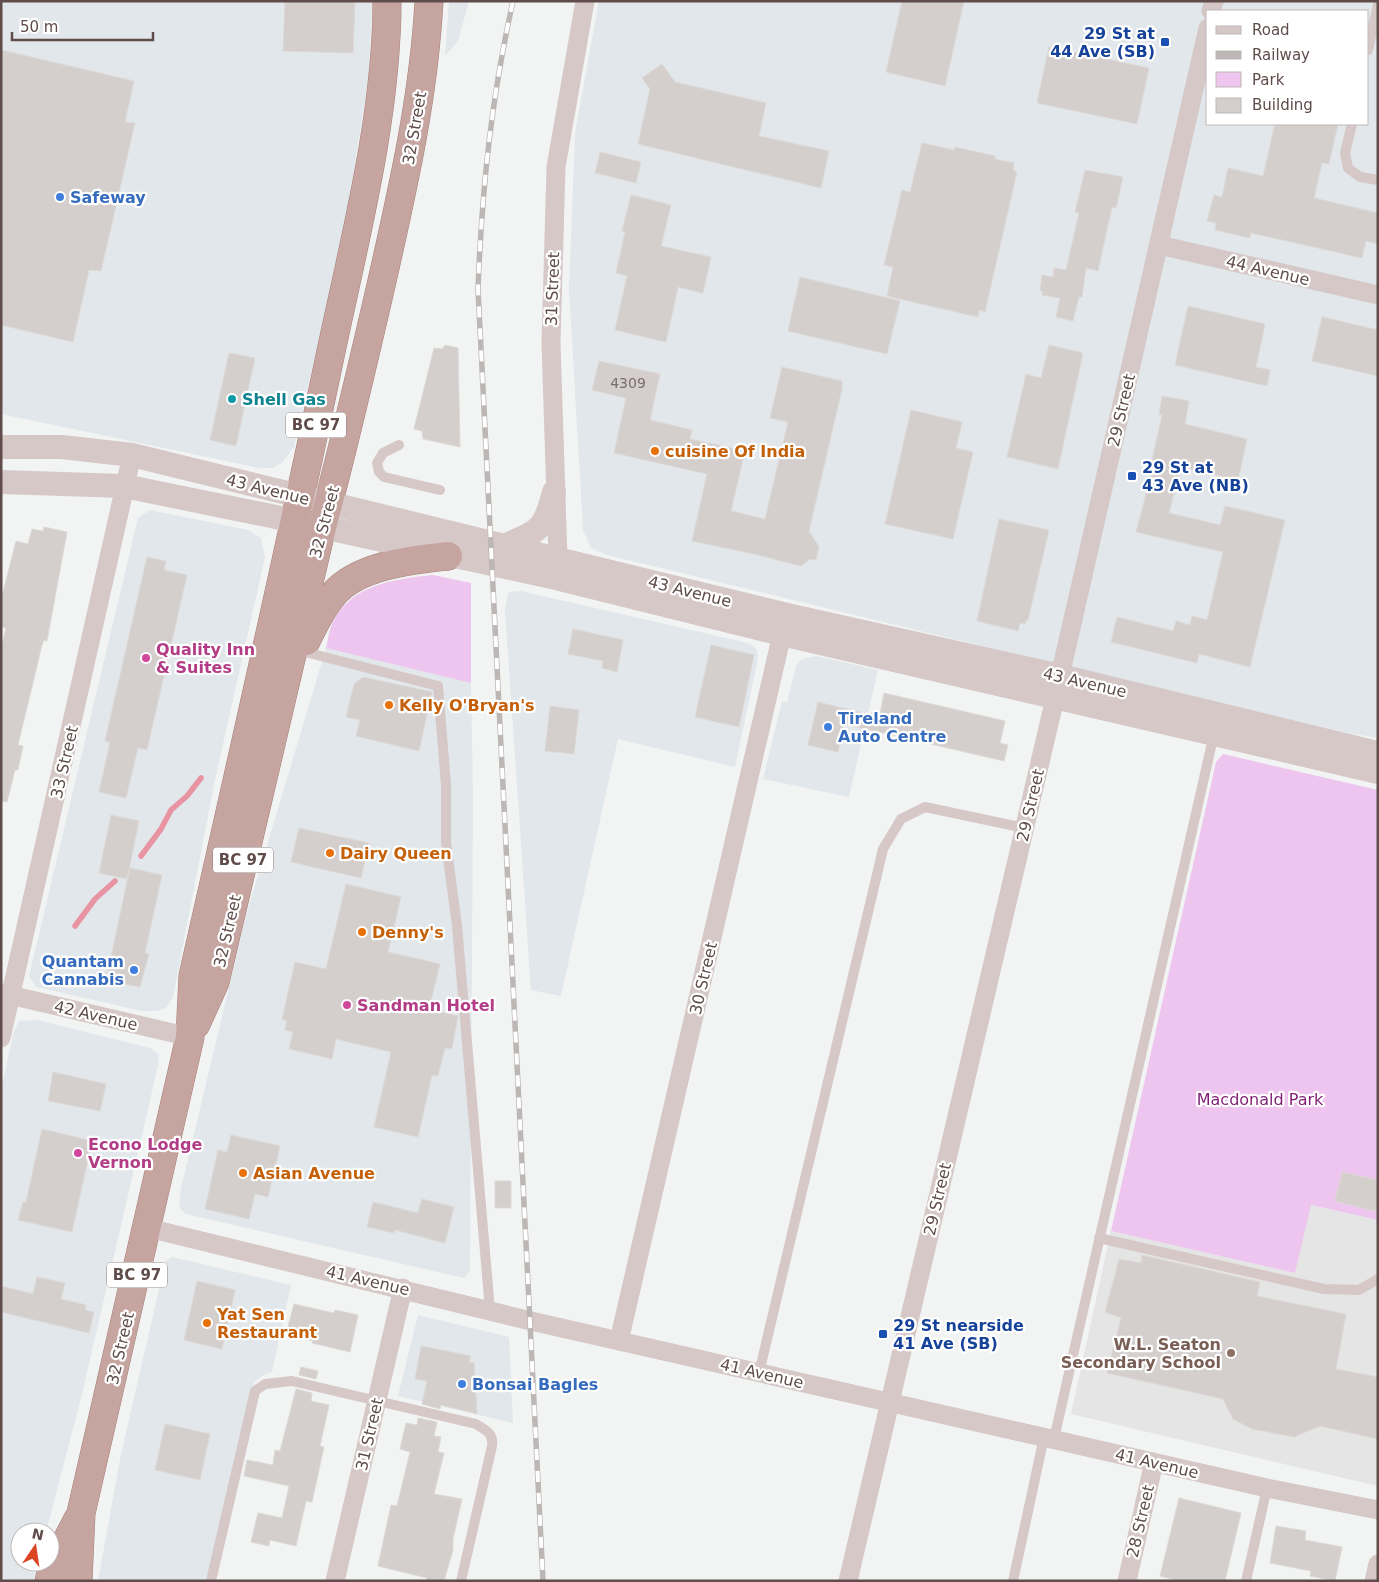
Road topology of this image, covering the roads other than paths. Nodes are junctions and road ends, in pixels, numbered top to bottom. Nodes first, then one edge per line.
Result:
1 (387, 1) edge
2 (429, 1) edge
3 (585, 1) edge
4 (1378, 4) edge
5 (1206, 37) edge
6 (1369, 45) edge
7 (1352, 125) edge
8 (1378, 180) edge
9 (1159, 245) junction
10 (1378, 295) edge
11 (399, 445) dead end
12 (1, 447) edge
13 (132, 455) junction
14 (1, 482) edge
15 (124, 486) junction
16 (440, 490) dead end
17 (554, 492) junction
18 (298, 509) junction
19 (325, 516) junction
20 (504, 546) junction
21 (448, 556) junction
22 (557, 568) junction
23 (784, 624) junction
24 (301, 651) junction
25 (286, 681) junction
26 (1057, 686) junction
27 (1214, 733) junction
28 (1378, 752) edge
29 (1378, 772) edge
30 (1024, 828) junction
31 (6, 994) edge
32 (190, 1037) junction
33 (1, 1038) edge
34 (148, 1228) junction
35 (1099, 1238) junction
36 (1378, 1279) edge
37 (403, 1288) junction
38 (490, 1310) junction
39 (619, 1341) junction
40 (759, 1373) junction
41 (377, 1400) junction
42 (889, 1402) junction
43 (1049, 1438) junction
44 (1154, 1462) junction
45 (1267, 1488) junction
46 (1378, 1510) edge
47 (81, 1513) junction
48 (1378, 1564) edge
49 (49, 1581) edge
50 (78, 1581) edge
51 (212, 1581) edge
52 (335, 1581) edge
53 (461, 1581) edge
54 (848, 1581) edge
55 (1013, 1581) edge
56 (1127, 1581) edge
57 (1246, 1581) edge
58 (1374, 1581) edge

1 - 18 highway, 32 Street / BC 97
2 - 19 highway, 32 Street / BC 97
3 - 17 street, 31 Street
4 - 6 lane
5 - 9 street, 29 Street
7 - 8 lane
9 - 10 street, 44 Avenue
9 - 26 street, 29 Street
11 - 16 lane
12 - 13 street, 43 Avenue
13 - 15 street, 33 Street
13 - 18 street, 43 Avenue
14 - 15 street, 43 Avenue
15 - 18 street, 43 Avenue
15 - 31 street, 33 Street
17 - 20 street
17 - 22 street, 31 Street
18 - 19 street, 43 Avenue
18 - 32 highway, 32 Street / BC 97
19 - 20 street, 43 Avenue
19 - 21 street, 43 Avenue
19 - 25 highway, 32 Street / BC 97
20 - 22 street, 43 Avenue
21 - 22 street, 43 Avenue
21 - 24 highway
22 - 23 street, 43 Avenue
23 - 26 street, 43 Avenue
23 - 39 street, 30 Street
24 - 25 highway
24 - 38 lane
25 - 32 highway, 32 Street / BC 97
26 - 27 street, 43 Avenue
26 - 28 street, 43 Avenue
26 - 30 street, 29 Street
27 - 29 street, 43 Avenue
27 - 35 lane
30 - 40 lane
30 - 42 street, 29 Street
31 - 32 street, 42 Avenue
31 - 33 street, 33 Street
32 - 34 highway, 32 Street / BC 97
34 - 37 street, 41 Avenue
34 - 47 highway, 32 Street / BC 97
35 - 36 lane
35 - 43 lane
37 - 38 street, 41 Avenue
37 - 41 street, 31 Street
38 - 39 street, 41 Avenue
39 - 40 street, 41 Avenue
40 - 42 street, 41 Avenue
41 - 51 lane
41 - 52 street, 31 Street
41 - 53 lane
42 - 43 street, 41 Avenue
42 - 54 street, 29 Street
43 - 44 street, 41 Avenue
43 - 55 lane
44 - 45 street, 41 Avenue
44 - 56 street, 28 Street
45 - 46 street, 41 Avenue
45 - 57 lane
47 - 49 highway, 32 Street / BC 97
47 - 50 highway, 32 Street / BC 97
48 - 58 street

